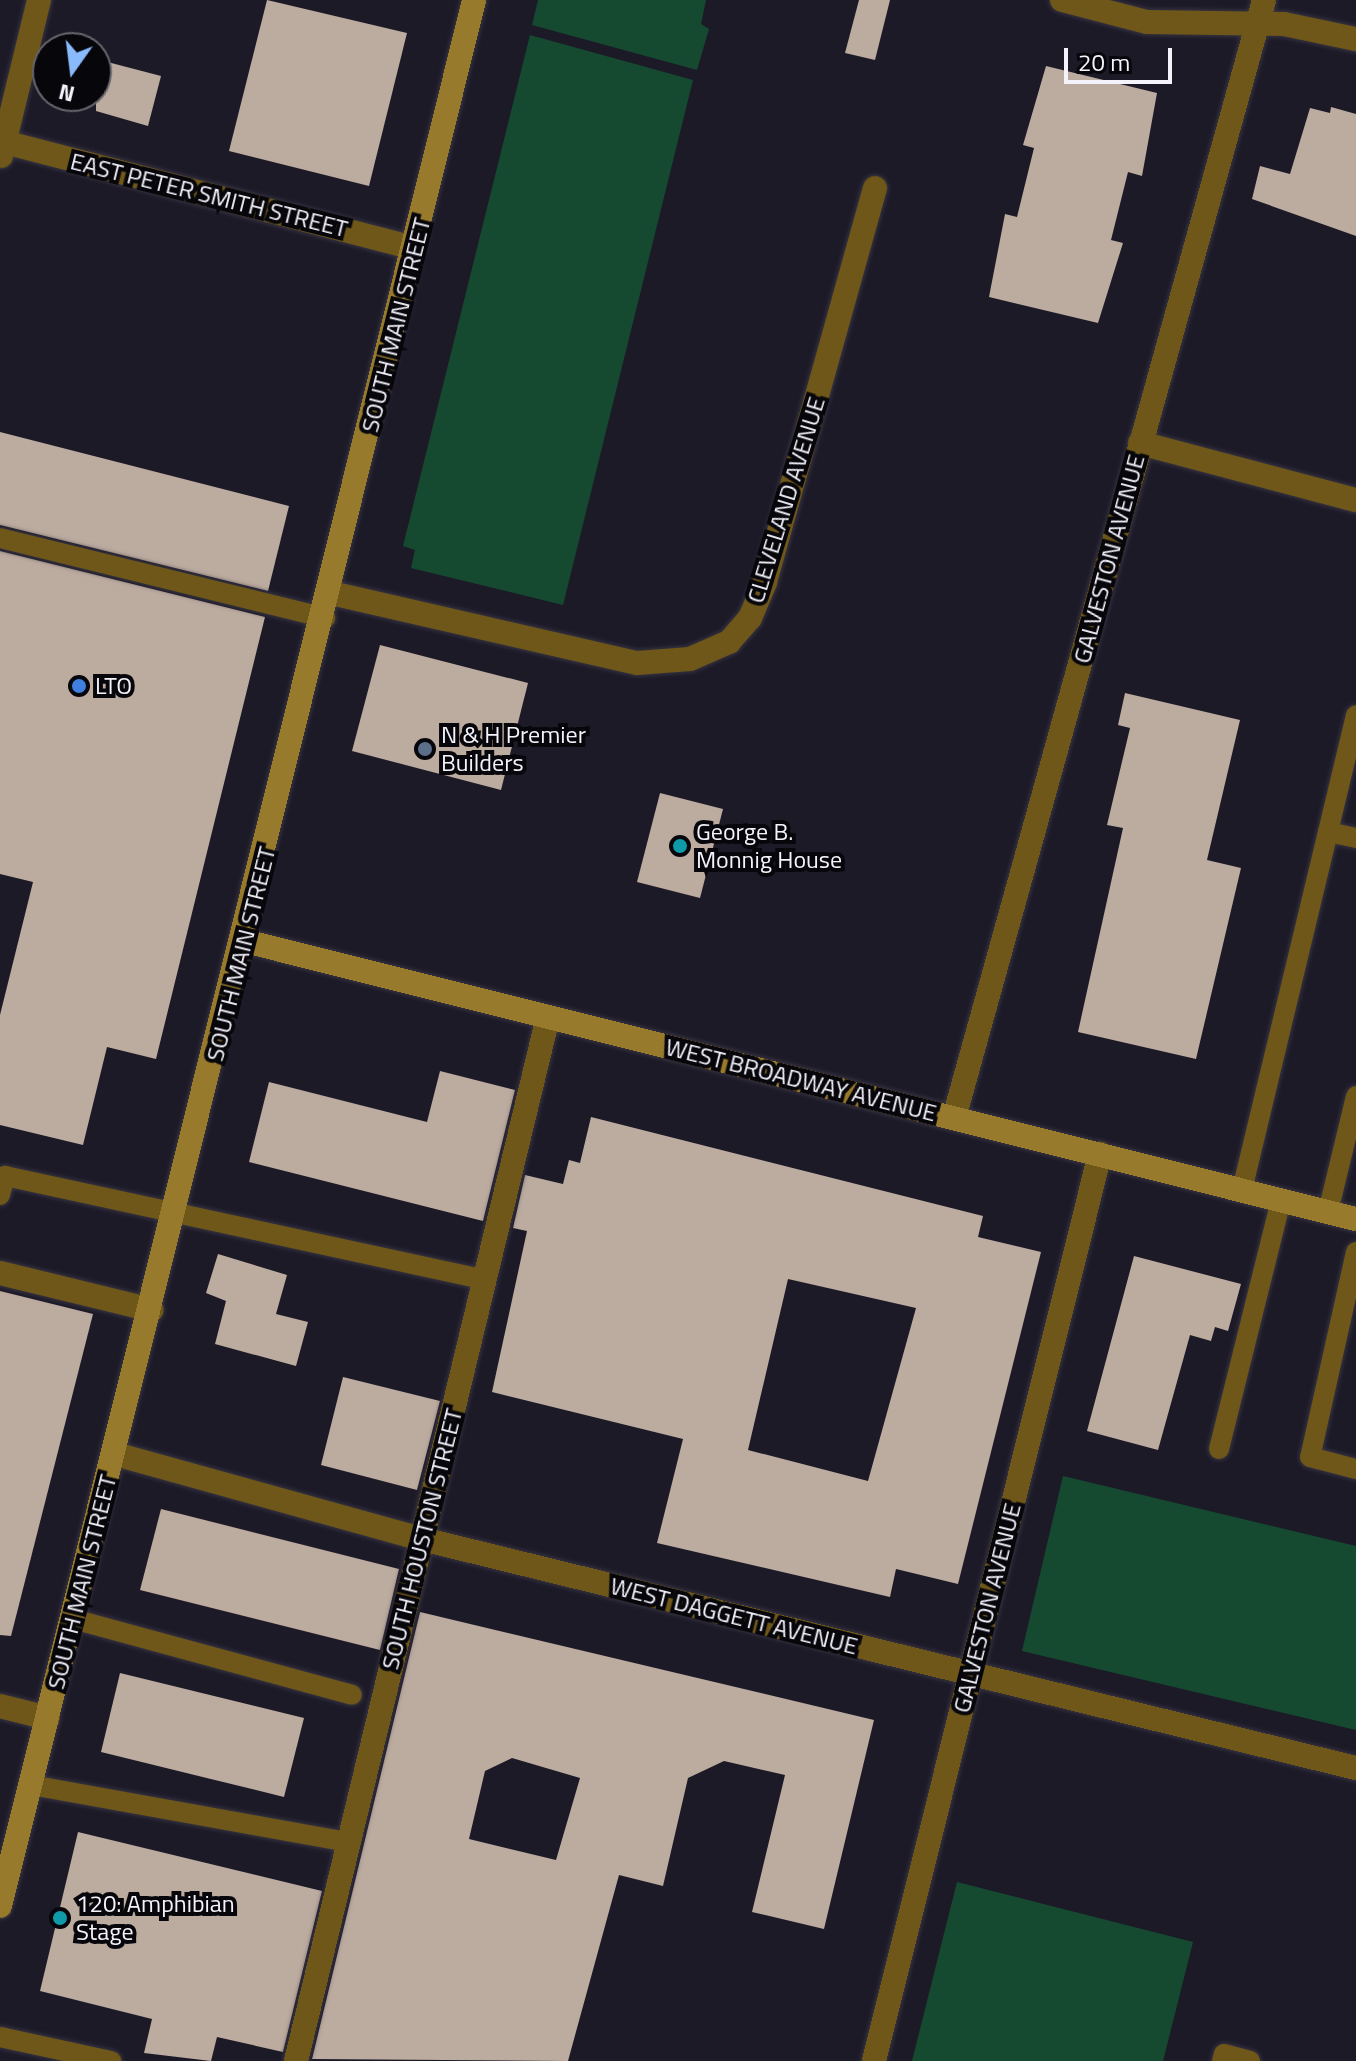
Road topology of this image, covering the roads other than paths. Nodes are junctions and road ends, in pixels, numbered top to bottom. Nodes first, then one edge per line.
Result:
1 (39, 0) edge
2 (474, 0) edge
3 (1062, 0) edge
4 (1264, 0) edge
5 (1257, 26) junction
6 (1356, 39) edge
7 (1, 147) edge
8 (875, 188) dead end
9 (414, 248) junction
10 (1140, 443) junction
11 (1356, 500) edge
12 (0, 538) edge
13 (331, 593) junction
14 (325, 618) junction
15 (1356, 716) edge
16 (1328, 832) junction
17 (1356, 838) edge
18 (245, 941) junction
19 (548, 1017) junction
20 (1356, 1096) edge
21 (954, 1118) junction
22 (1100, 1154) junction
23 (1242, 1190) junction
24 (0, 1195) edge
25 (1281, 1200) junction
26 (1328, 1212) junction
27 (175, 1218) junction
28 (1356, 1219) edge
29 (1356, 1252) edge
30 (0, 1273) edge
31 (484, 1280) junction
32 (152, 1310) junction
33 (1335, 1340) junction
34 (1356, 1345) edge
35 (1219, 1449) dead end
36 (115, 1454) junction
37 (1356, 1469) edge
38 (422, 1539) junction
39 (73, 1619) junction
40 (970, 1674) junction
41 (352, 1695) dead end
42 (0, 1706) edge
43 (48, 1718) junction
44 (1356, 1768) edge
45 (31, 1785) junction
46 (349, 1842) junction
47 (0, 1906) edge
48 (0, 2037) edge
49 (111, 2061) edge
50 (296, 2061) edge
51 (874, 2061) edge
52 (1222, 2061) edge
53 (1250, 2061) edge

1 - 7 street
2 - 9 street, SOUTH MAIN STREET
3 - 5 street
4 - 5 street, GALVESTON AVENUE
5 - 6 street
5 - 10 street, GALVESTON AVENUE
7 - 9 street, EAST PETER SMITH STREET
8 - 13 street, CLEVELAND AVENUE
9 - 13 street, SOUTH MAIN STREET
10 - 11 street
10 - 21 street, GALVESTON AVENUE
12 - 14 lane
13 - 14 street, SOUTH MAIN STREET
14 - 18 street, SOUTH MAIN STREET
15 - 16 lane
16 - 17 lane
16 - 23 lane
18 - 19 street, WEST BROADWAY AVENUE
18 - 27 street, SOUTH MAIN STREET
19 - 21 street, WEST BROADWAY AVENUE
19 - 31 street, SOUTH HOUSTON STREET
20 - 26 lane
21 - 22 street, WEST BROADWAY AVENUE
22 - 23 street, WEST BROADWAY AVENUE
22 - 40 street, GALVESTON AVENUE
23 - 25 street, WEST BROADWAY AVENUE
24 - 27 lane
25 - 26 street, WEST BROADWAY AVENUE
25 - 35 lane
26 - 28 street, WEST BROADWAY AVENUE
27 - 31 lane
27 - 32 street, SOUTH MAIN STREET
29 - 33 lane
30 - 32 street
31 - 38 street, SOUTH HOUSTON STREET
32 - 36 street, SOUTH MAIN STREET
33 - 34 lane
33 - 37 lane
36 - 38 street, WEST DAGGETT AVENUE
36 - 39 street, SOUTH MAIN STREET
38 - 40 street, WEST DAGGETT AVENUE
38 - 46 street, SOUTH HOUSTON STREET
39 - 41 lane
39 - 43 street, SOUTH MAIN STREET
40 - 44 street, WEST DAGGETT AVENUE
40 - 51 street, GALVESTON AVENUE
42 - 43 street
43 - 45 street, SOUTH MAIN STREET
45 - 46 lane
45 - 47 street, SOUTH MAIN STREET
46 - 50 street, SOUTH HOUSTON STREET
48 - 49 lane
52 - 53 lane

